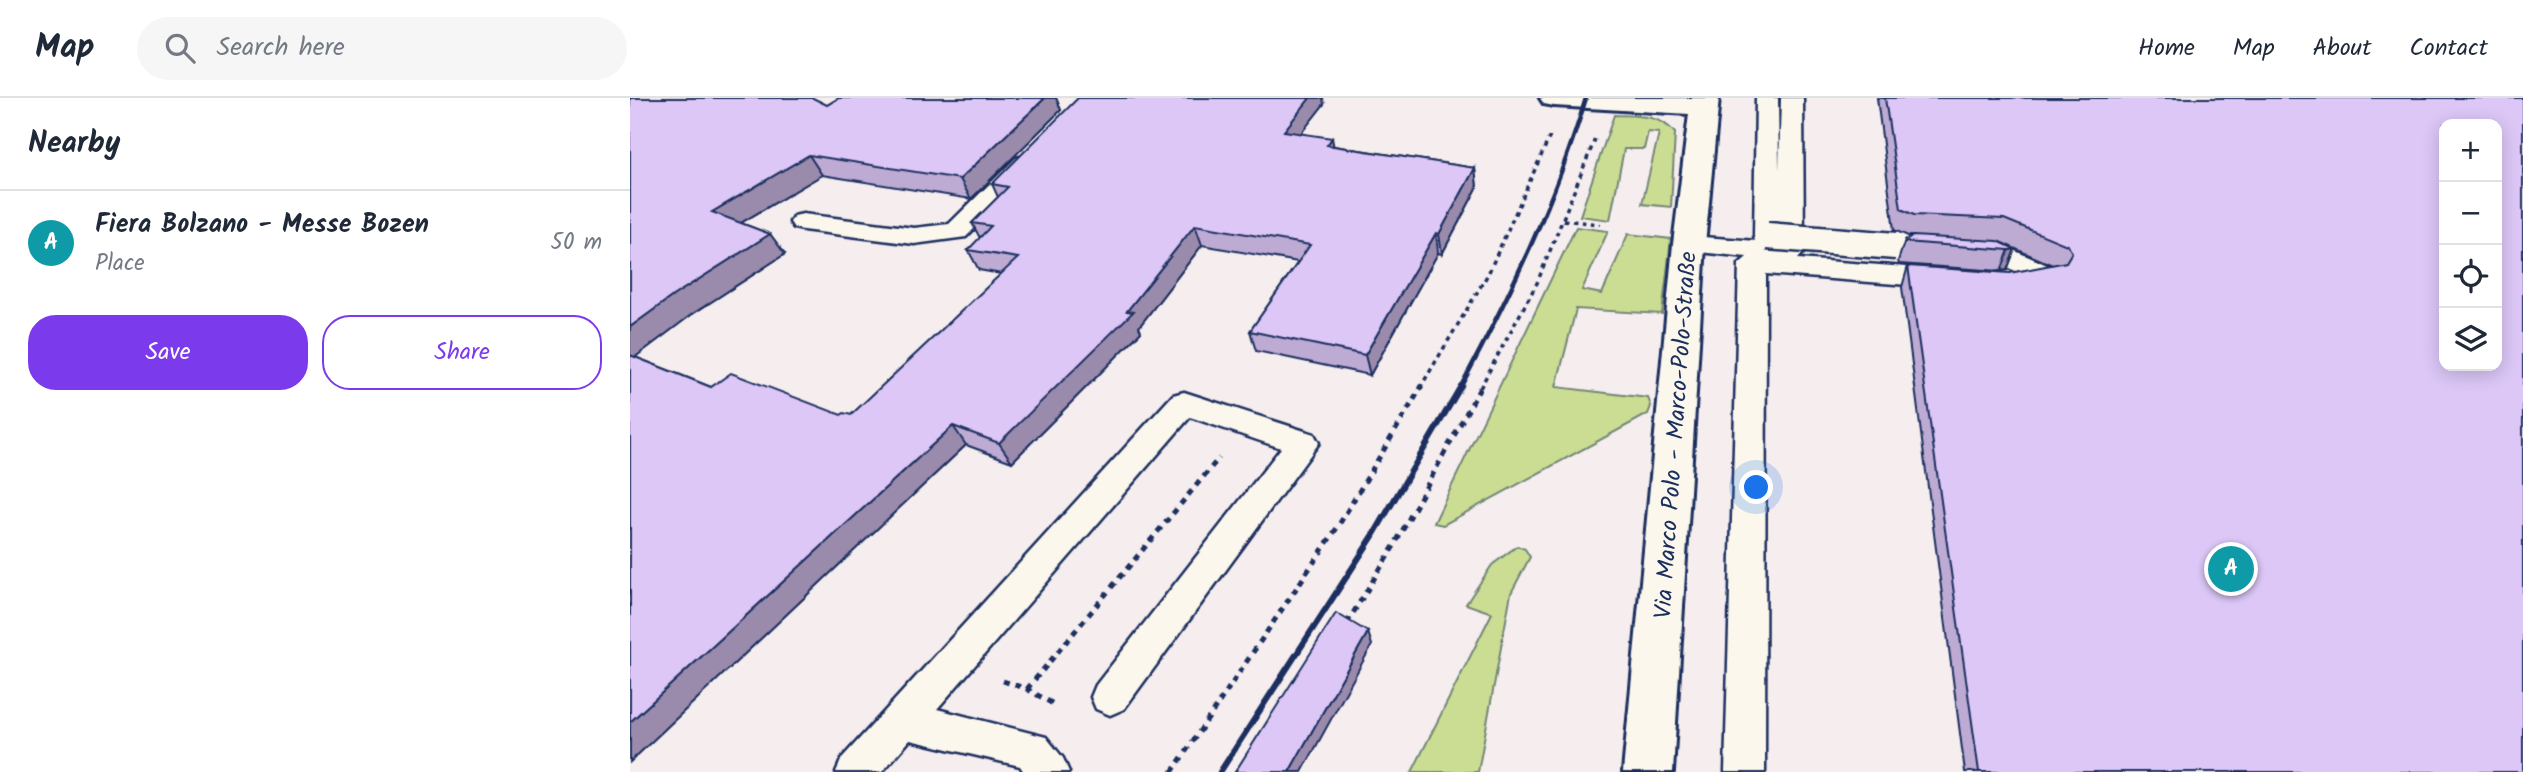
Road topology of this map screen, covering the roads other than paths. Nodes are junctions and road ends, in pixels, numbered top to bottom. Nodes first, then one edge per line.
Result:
1 (1554, 98) edge
2 (1767, 98) edge
3 (1792, 98) edge
4 (1563, 99) edge
5 (1704, 102) edge
6 (1042, 146) edge
7 (803, 222) dead end
8 (1689, 244) junction
9 (1760, 250) junction
10 (1110, 697) road end
11 (904, 720) junction
12 (856, 772) edge
13 (1049, 772) edge
14 (1648, 772) edge
15 (1745, 772) edge

1 - 4 street
2 - 9 lane
3 - 8 lane
4 - 5 street
5 - 8 street, Via Marco Polo - Marco-Polo-Straße
6 - 7 lane
8 - 14 street, Via Marco Polo - Marco-Polo-Straße
9 - 9 lane, bridge
9 - 15 lane
10 - 11 lane
11 - 12 lane
11 - 13 lane

